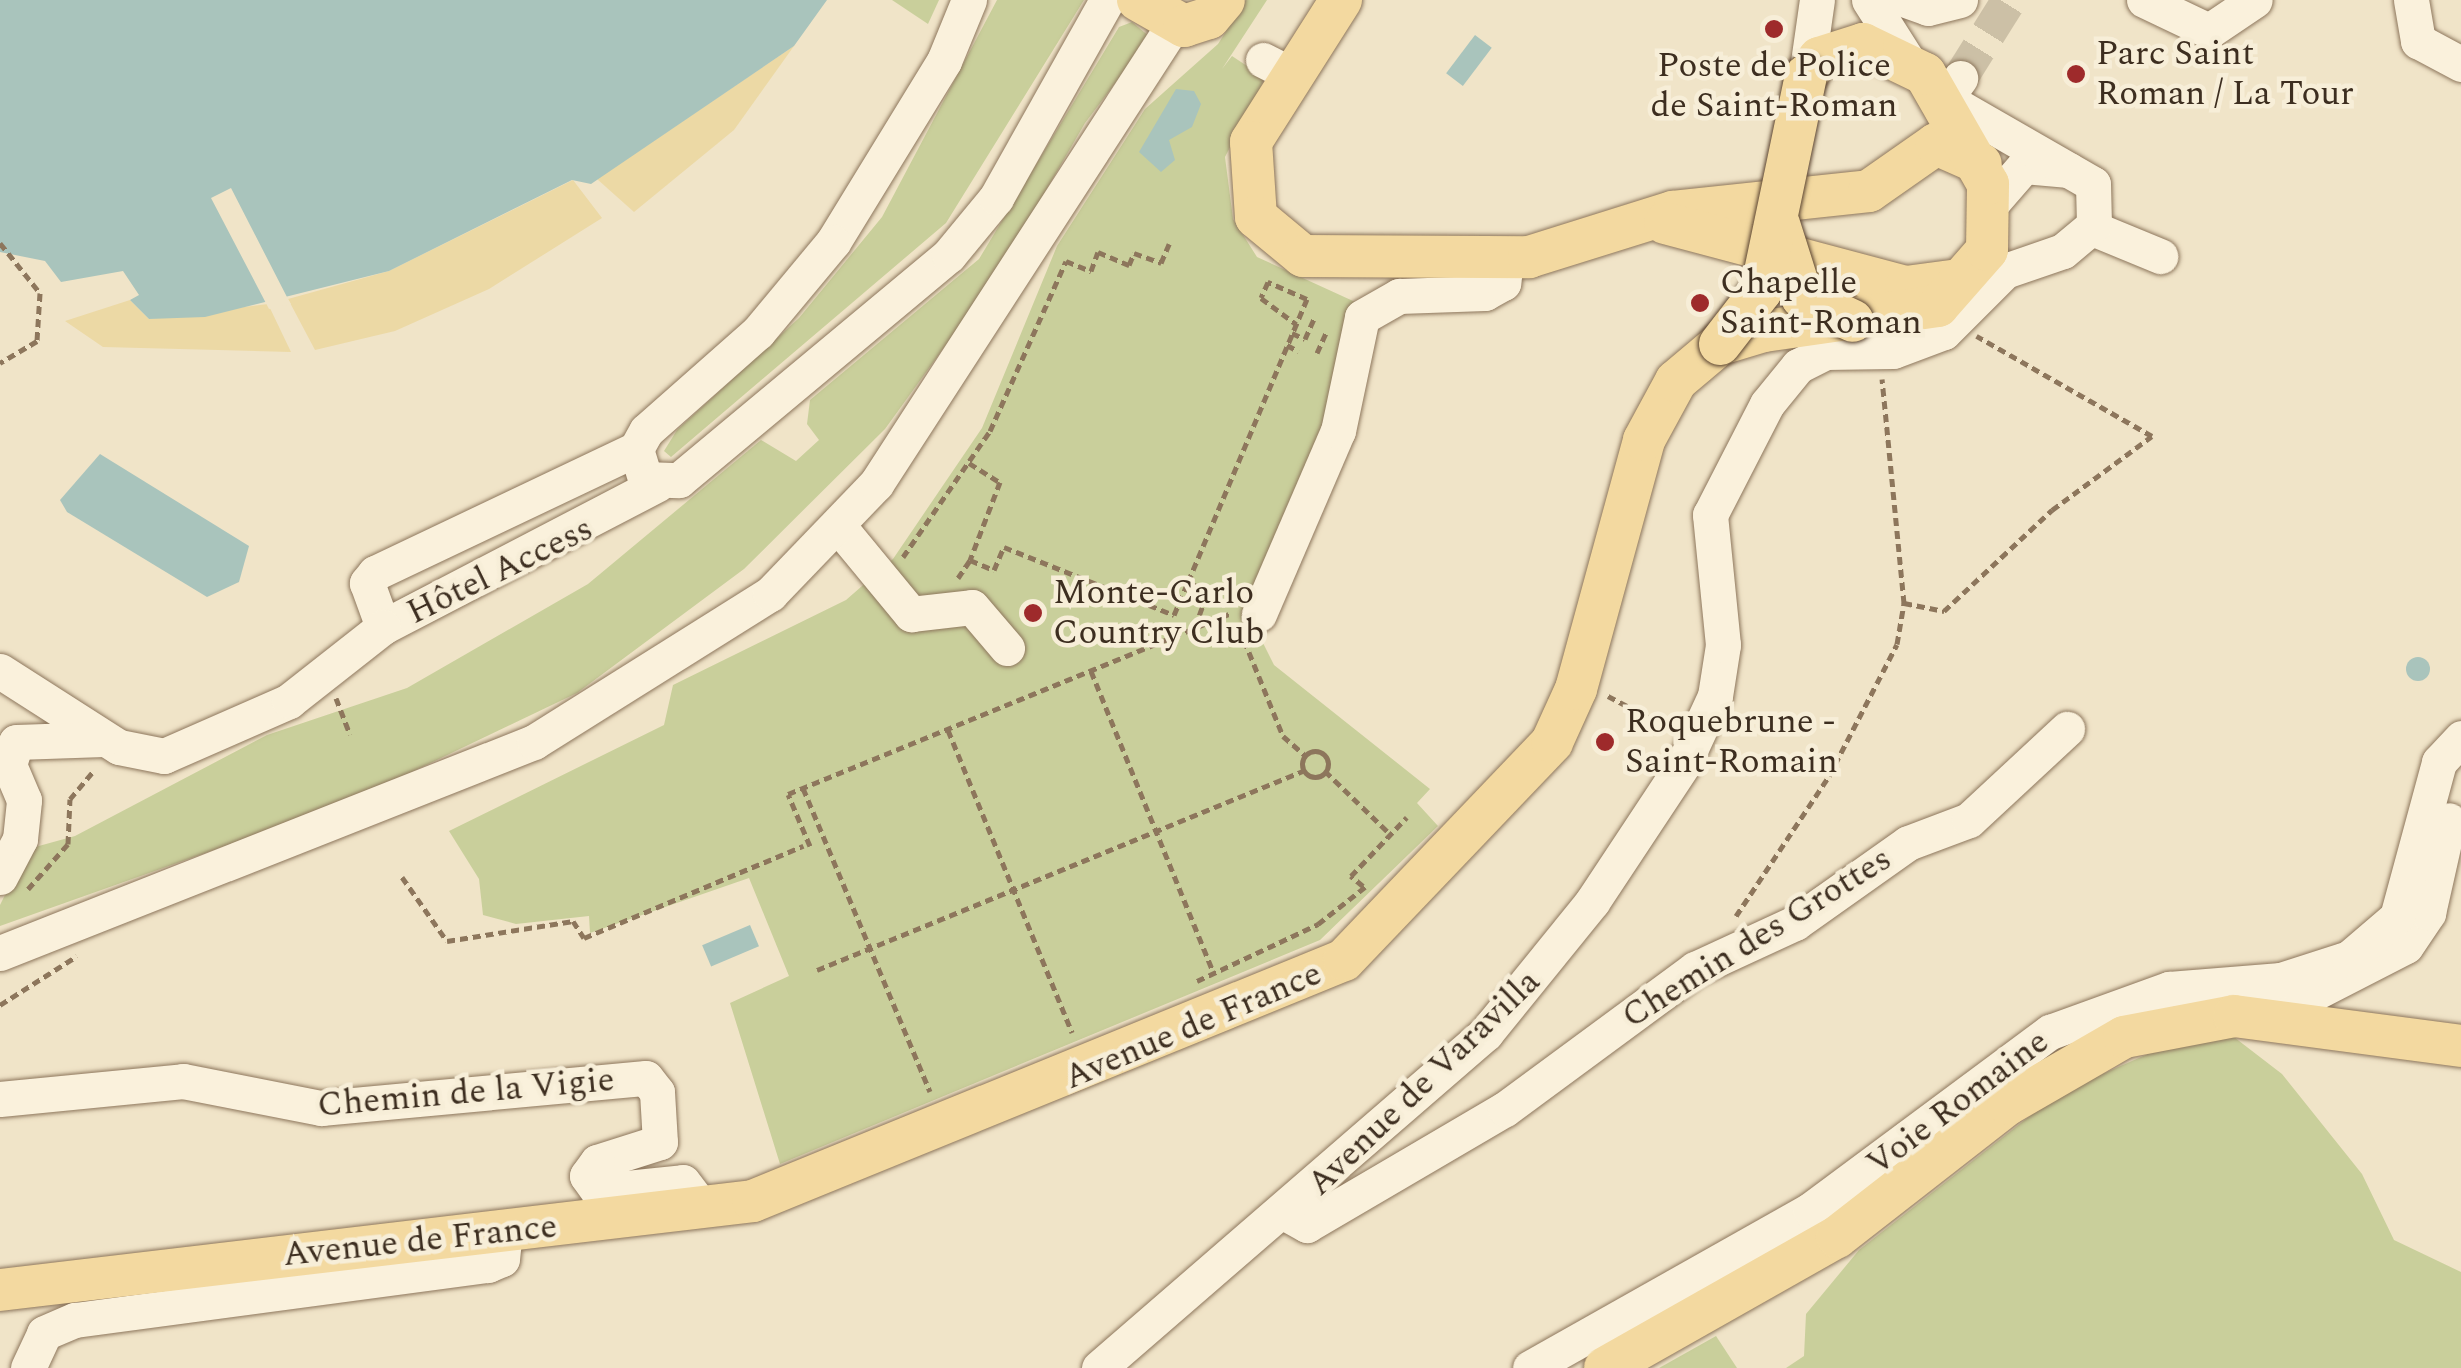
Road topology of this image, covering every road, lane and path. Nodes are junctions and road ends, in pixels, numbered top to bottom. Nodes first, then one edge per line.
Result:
1 (969, 0) edge
2 (1341, 0) edge
3 (1817, 0) edge
4 (1869, 0) edge
5 (1906, 0) edge
6 (1960, 0) edge
7 (2144, 0) edge
8 (2255, 0) edge
9 (2411, 0) edge
10 (1222, 2) edge
11 (1154, 12) edge
12 (1099, 13) edge
13 (1821, 56) junction
14 (1906, 58) junction
15 (2461, 64) edge
16 (1954, 98) junction
17 (2075, 171) junction
18 (1986, 184) junction
19 (2089, 212) junction
20 (1650, 220) junction
21 (1779, 224) junction
22 (0, 243) edge
23 (1169, 244) dead end
24 (2160, 256) dead end
25 (1507, 259) junction
26 (1969, 274) junction
27 (1314, 318) dead end
28 (1853, 320) junction
29 (1296, 324) junction
30 (1292, 334) junction
31 (1720, 344) junction
32 (1287, 345) junction
33 (1962, 345) dead end
34 (1298, 351) dead end
35 (0, 364) edge
36 (1867, 368) dead end
37 (636, 449) junction
38 (969, 463) junction
39 (658, 484) junction
40 (840, 528) junction
41 (970, 560) junction
42 (894, 567) dead end
43 (966, 572) dead end
44 (1188, 582) junction
45 (1904, 603) junction
46 (1259, 614) dead end
47 (1195, 627) junction
48 (383, 628) junction
49 (1006, 648) dead end
50 (1090, 670) junction
51 (0, 671) edge
52 (325, 678) junction
53 (1576, 689) junction
54 (2067, 728) dead end
55 (947, 729) junction
56 (350, 734) dead end
57 (2459, 739) edge
58 (1693, 743) junction
59 (102, 751) junction
60 (1305, 755) junction
61 (1304, 771) junction
62 (1325, 771) junction
63 (803, 788) junction
64 (1407, 817) dead end
65 (1157, 830) junction
66 (1390, 834) junction
67 (402, 876) dead end
68 (1370, 882) dead end
69 (1364, 887) junction
70 (7, 888) edge
71 (1014, 888) junction
72 (100, 916) junction
73 (5, 945) edge
74 (869, 946) junction
75 (1724, 955) junction
76 (817, 970) dead end
77 (2360, 973) junction
78 (1214, 974) junction
79 (1178, 988) dead end
80 (0, 1005) edge
81 (2266, 1018) junction
82 (1090, 1025) dead end
83 (2359, 1029) junction
84 (1072, 1033) junction
85 (1054, 1040) dead end
86 (2461, 1046) edge
87 (948, 1084) dead end
88 (930, 1092) junction
89 (0, 1099) edge
90 (913, 1099) dead end
91 (703, 1209) junction
92 (1288, 1214) junction
93 (504, 1231) junction
94 (0, 1290) edge
95 (28, 1368) edge
96 (1099, 1368) edge
97 (1530, 1368) edge
98 (1605, 1368) edge

1 - 37 street
2 - 25 main road
3 - 13 street
4 - 14 street
5 - 6 street
7 - 8 street
9 - 15 street
10 - 11 main road
11 - 12 street
11 - 40 street
12 - 39 street, Hôtel Access
13 - 14 main road
13 - 21 main road, bridge
14 - 16 main road
16 - 17 street
16 - 18 main road
17 - 18 street
17 - 19 street
18 - 20 main road
18 - 26 main road, Avenue de France
19 - 24 street
19 - 58 street, Avenue de Varavilla
20 - 25 main road
20 - 26 main road, bridge
21 - 28 main road, bridge
21 - 31 main road, bridge
22 - 35 path
23 - 38 path
25 - 46 street
26 - 28 main road, Avenue de France
27 - 30 path
28 - 31 main road, Avenue de France, bridge
29 - 29 path
29 - 30 path
30 - 32 path
31 - 53 main road, Avenue de France
32 - 34 path
32 - 44 path
33 - 45 path
36 - 45 path
37 - 39 street
37 - 48 street, Hôtel Access
38 - 41 path
38 - 42 path
39 - 48 street, Hôtel Access
40 - 49 street
40 - 72 street
41 - 43 path
41 - 44 path
44 - 47 path
45 - 75 path
47 - 50 path
47 - 60 path
48 - 52 street
50 - 55 path
50 - 65 path
51 - 59 street
52 - 56 path
52 - 59 street
53 - 58 path
53 - 91 main road, Avenue de France
54 - 75 street, Chemin des Grottes
55 - 63 path
55 - 71 path
57 - 77 street
57 - 97 street, Voie Romaine
58 - 92 street, Avenue de Varavilla
59 - 70 path
59 - 70 street
60 - 61 path
60 - 62 path
61 - 62 path
61 - 65 path
62 - 66 path
63 - 67 path
63 - 74 path
64 - 66 path
65 - 71 path
65 - 78 path
66 - 69 path
68 - 69 path
69 - 78 path
71 - 74 path
71 - 84 path
72 - 73 street
72 - 80 path
74 - 76 path
74 - 88 path
75 - 92 street, Chemin des Grottes
77 - 81 street
77 - 83 street
78 - 79 path
81 - 83 main road
81 - 98 main road
82 - 84 path
83 - 86 main road
84 - 85 path
87 - 88 path
88 - 90 path
89 - 91 street, Chemin de la Vigie
91 - 93 main road, Avenue de France
92 - 96 street, Avenue de Varavilla
93 - 94 main road, Avenue de France
93 - 95 street

